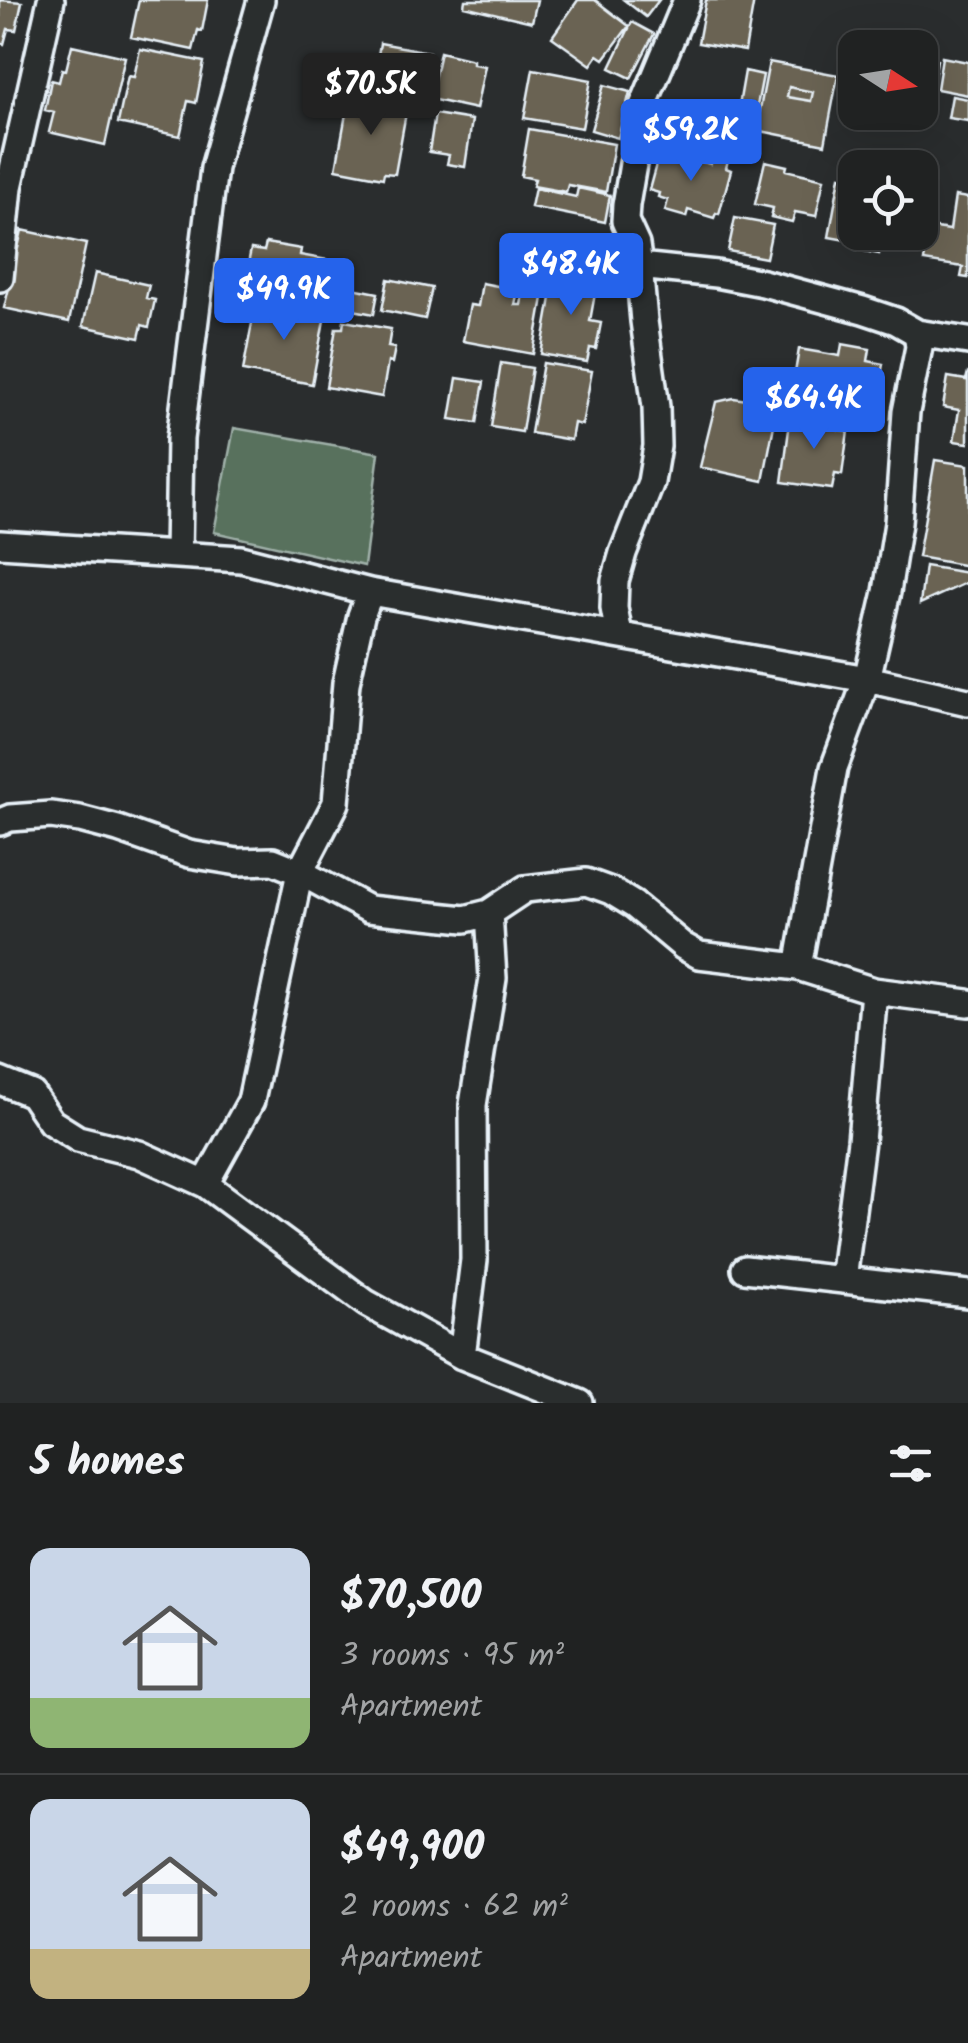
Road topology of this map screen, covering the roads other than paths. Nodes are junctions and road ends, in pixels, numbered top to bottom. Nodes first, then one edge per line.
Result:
1 (51, 0) edge
2 (261, 0) edge
3 (687, 0) edge
4 (640, 266) junction
5 (0, 278) edge
6 (917, 333) junction
7 (968, 341) edge
8 (0, 544) edge
9 (178, 554) junction
10 (370, 592) junction
11 (619, 635) junction
12 (868, 680) junction
13 (968, 702) edge
14 (0, 822) edge
15 (300, 872) junction
16 (489, 913) junction
17 (798, 967) junction
18 (874, 990) junction
19 (968, 1003) edge
20 (0, 1081) edge
21 (205, 1184) junction
22 (745, 1269) dead end
23 (843, 1280) junction
24 (968, 1294) edge
25 (462, 1356) junction
26 (580, 1403) edge

1 - 5 street
2 - 9 street
3 - 4 street
4 - 6 street
4 - 11 street
6 - 7 street
6 - 12 street
8 - 9 street
9 - 10 street
10 - 11 street
10 - 15 street
11 - 12 street
12 - 13 street
12 - 17 street
14 - 15 street
15 - 16 street
15 - 21 street
16 - 17 street
16 - 25 street
17 - 18 street
18 - 19 street
18 - 23 street
20 - 21 street
21 - 25 street
22 - 23 street
23 - 24 street
25 - 26 street

